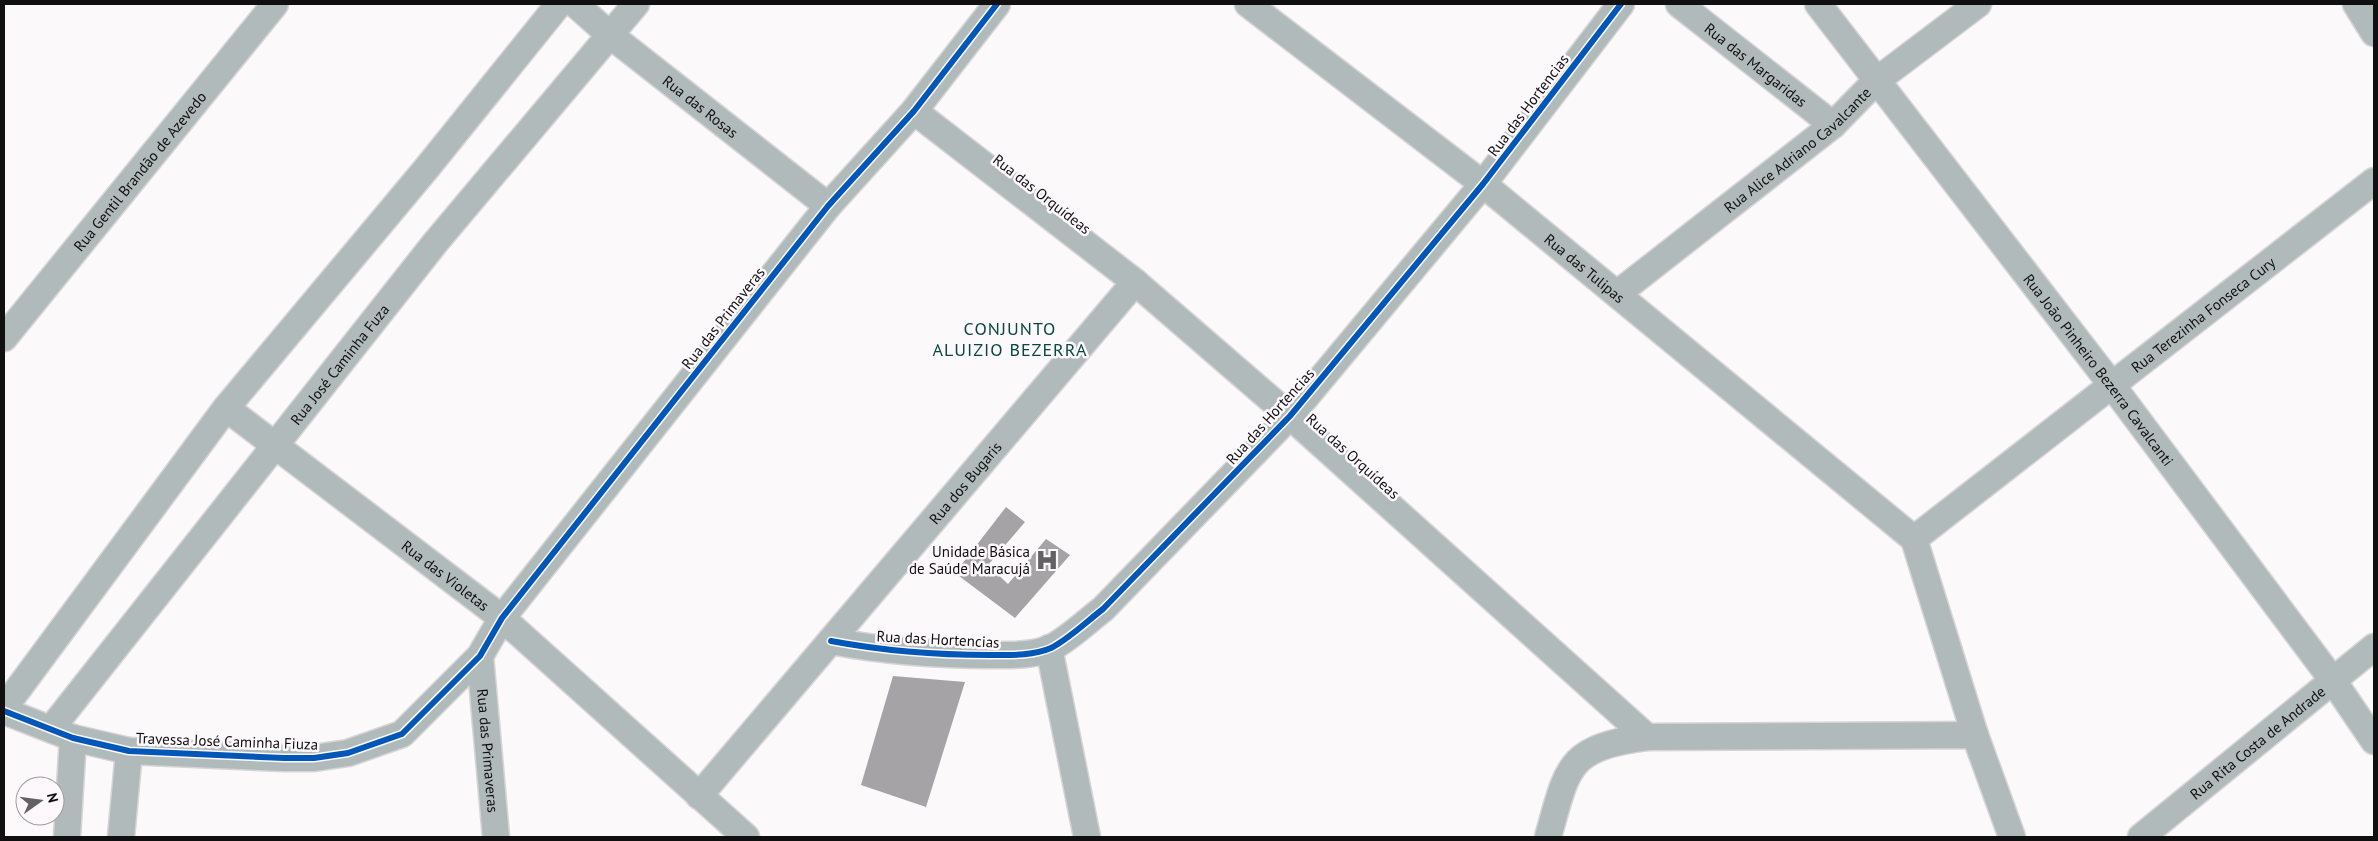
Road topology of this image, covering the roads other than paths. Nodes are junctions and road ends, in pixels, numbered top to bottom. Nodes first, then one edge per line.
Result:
1 (275, 4) edge
2 (559, 4) edge
3 (576, 4) edge
4 (636, 4) edge
5 (997, 4) edge
6 (1248, 4) edge
7 (1621, 4) edge
8 (1679, 4) edge
9 (1818, 4) edge
10 (1978, 4) edge
11 (2356, 4) edge
12 (2374, 33) edge
13 (610, 35) junction
14 (1876, 81) junction
15 (914, 111) junction
16 (1833, 125) junction
17 (2374, 181) edge
18 (1483, 184) junction
19 (828, 206) junction
20 (1135, 282) junction
21 (1617, 294) junction
22 (4, 338) edge
23 (2111, 384) junction
24 (226, 408) junction
25 (1290, 416) junction
26 (275, 444) junction
27 (1914, 538) junction
28 (502, 618) junction
29 (831, 641) junction
30 (2374, 647) edge
31 (1049, 648) junction
32 (480, 656) junction
33 (2334, 682) junction
34 (4, 710) edge
35 (62, 734) junction
36 (1975, 735) junction
37 (1647, 737) junction
38 (2374, 741) edge
39 (129, 750) junction
40 (699, 796) junction
41 (67, 837) edge
42 (121, 837) edge
43 (496, 837) edge
44 (746, 837) edge
45 (1087, 837) edge
46 (1548, 837) edge
47 (2012, 837) edge
48 (2141, 837) edge

1 - 22 street, Rua Gentil Brandão de Azevedo
2 - 24 street
3 - 13 street, Rua das Rosas
4 - 13 street, Rua José Caminha Fuza
5 - 15 street, Rua das Primaveras
6 - 18 street, Rua das Tulipas
7 - 18 street, Rua das Hortencias
8 - 16 street, Rua das Margaridas
9 - 14 street, Rua João Pinheiro Bezerra Cavalcanti
10 - 14 street, Rua Alice Adriano Cavalcante
11 - 12 street
13 - 19 street, Rua das Rosas
13 - 26 street, Rua José Caminha Fuza
14 - 16 street, Rua Alice Adriano Cavalcante
14 - 23 street, Rua João Pinheiro Bezerra Cavalcanti
15 - 19 street, Rua das Primaveras
15 - 20 street, Rua das Orquídeas
16 - 21 street, Rua Alice Adriano Cavalcante
17 - 23 street, Rua Terezinha Fonseca Cury
18 - 21 street, Rua das Tulipas
18 - 25 street, Rua das Hortencias
19 - 28 street, Rua das Primaveras
20 - 25 street, Rua das Orquídeas
20 - 29 street, Rua dos Bugaris
21 - 27 street, Rua das Tulipas
23 - 27 street, Rua Terezinha Fonseca Cury
23 - 33 street, Rua João Pinheiro Bezerra Cavalcanti
24 - 26 street, Rua das Violetas
24 - 34 street
25 - 31 street, Rua das Hortencias
25 - 37 street, Rua das Orquídeas
26 - 28 street, Rua das Violetas
26 - 35 street, Rua José Caminha Fuza
27 - 36 street
28 - 32 street, Rua das Primaveras
28 - 40 street, Rua das Violetas
29 - 31 street, Rua das Hortencias
29 - 40 street, Rua dos Bugaris
30 - 33 street, Rua Rita Costa de Andrade
31 - 45 street
32 - 39 street, Travessa José Caminha Fiuza
32 - 43 street, Rua das Primaveras
33 - 38 street, Rua João Pinheiro Bezerra Cavalcanti
33 - 48 street, Rua Rita Costa de Andrade
34 - 35 street, Travessa José Caminha Fiuza
35 - 39 street, Travessa José Caminha Fiuza
35 - 41 street
36 - 37 street
36 - 47 street
37 - 46 street
39 - 42 street
40 - 44 street, Rua das Violetas

